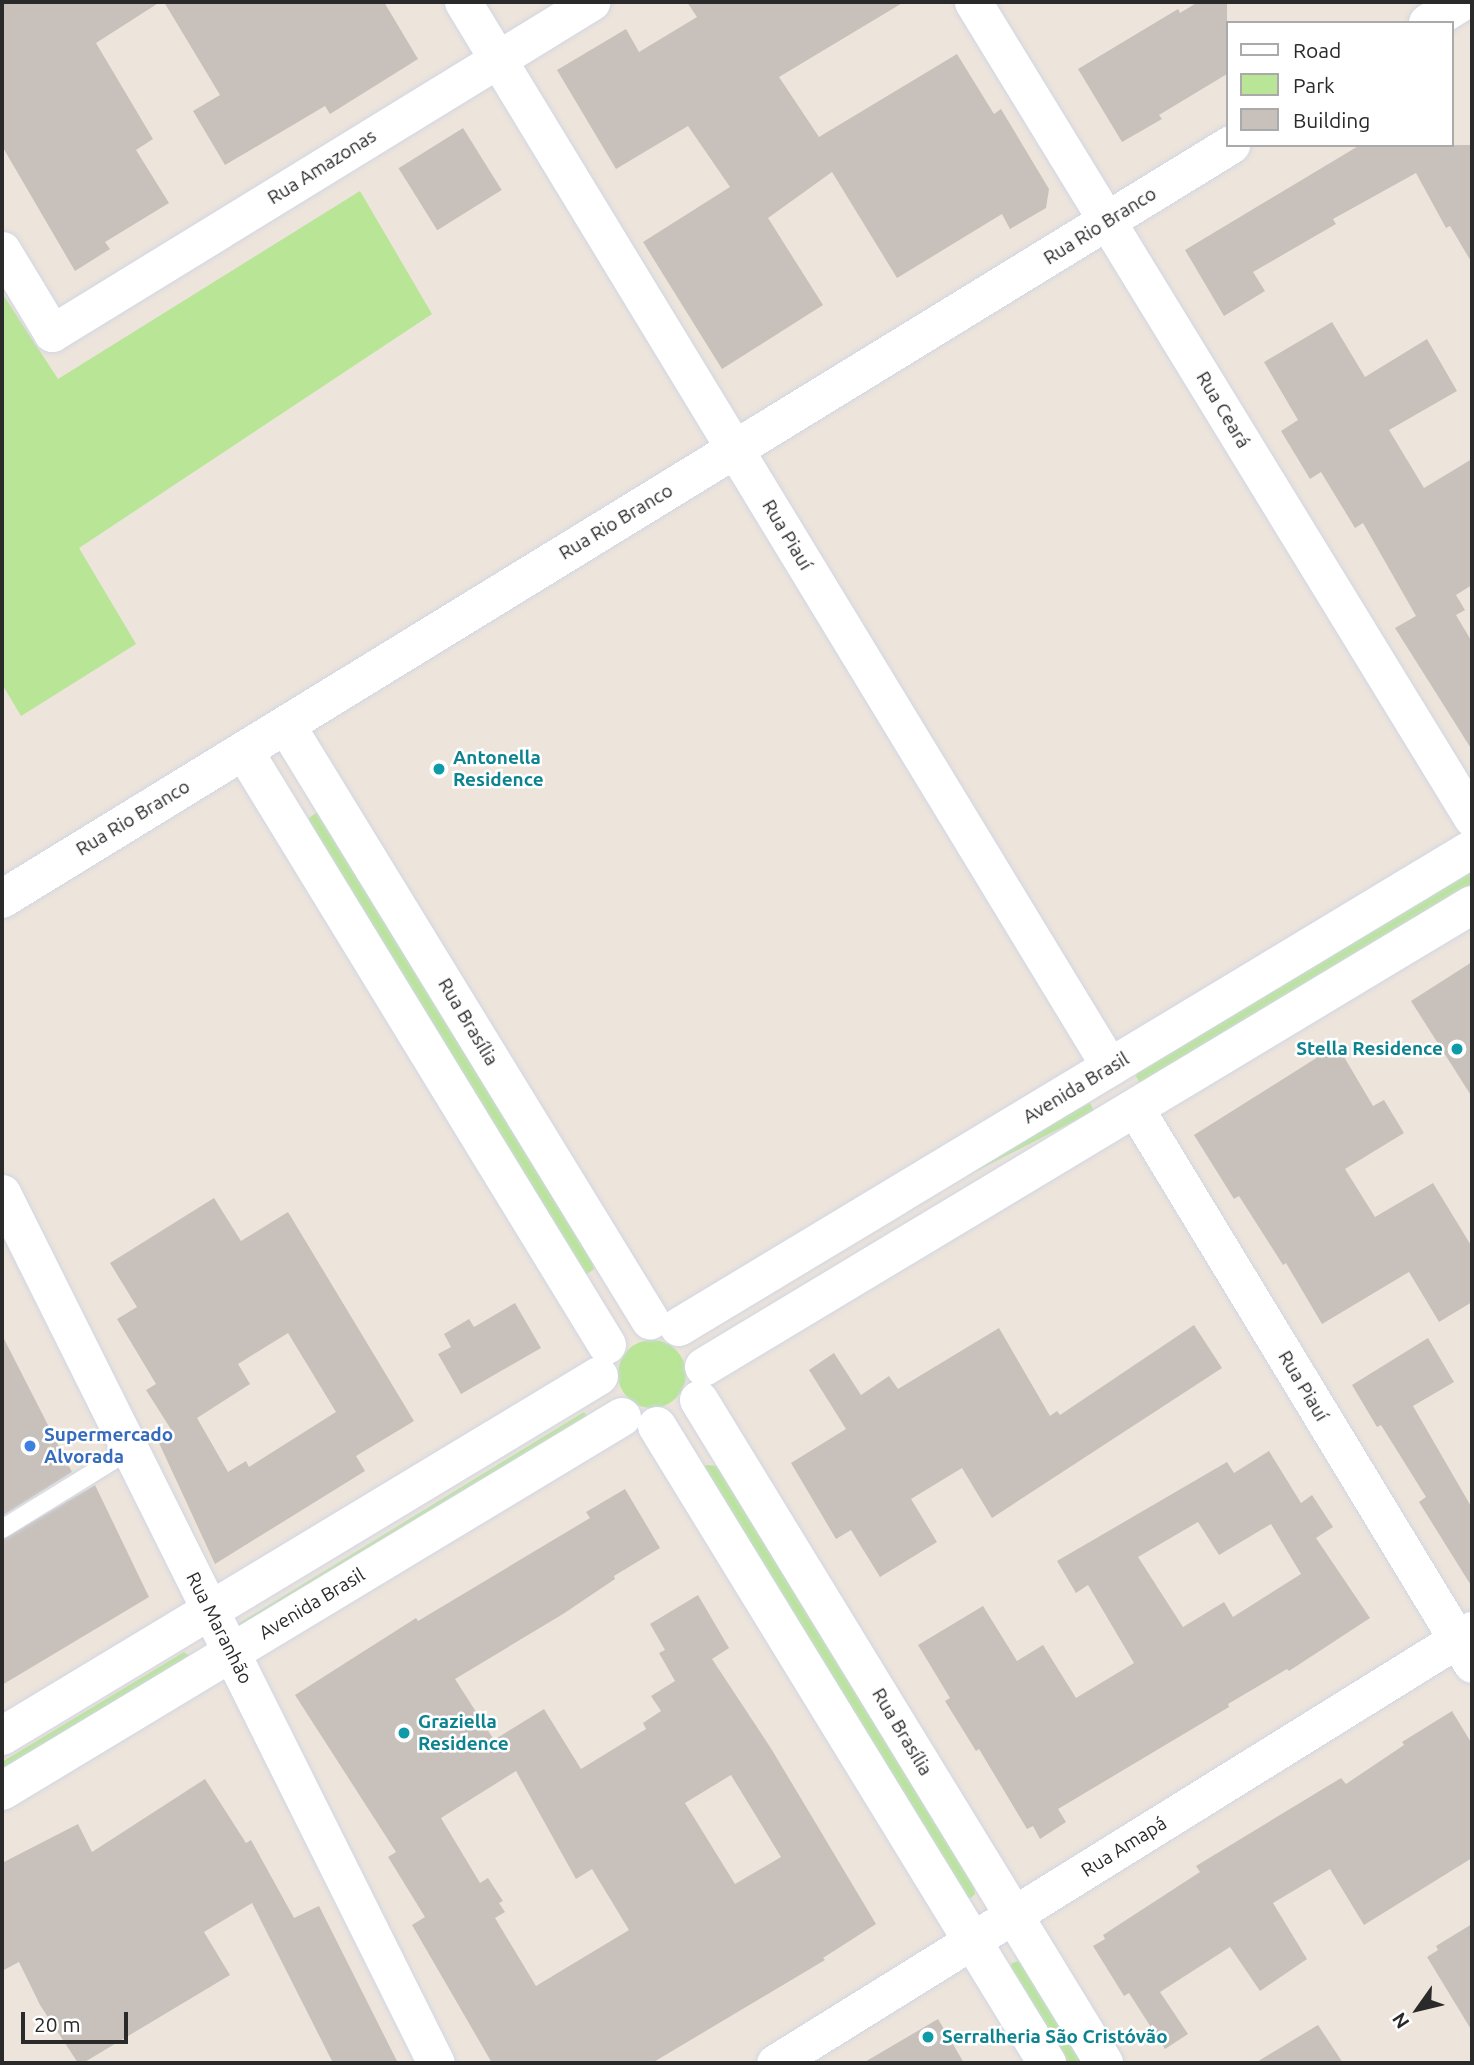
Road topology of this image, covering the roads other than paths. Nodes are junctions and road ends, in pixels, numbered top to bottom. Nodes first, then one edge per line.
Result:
1 (463, 2) edge
2 (591, 2) edge
3 (973, 2) edge
4 (1462, 2) edge
5 (1431, 21) edge
6 (498, 59) junction
7 (1228, 147) edge
8 (1107, 222) junction
9 (2, 250) edge
10 (735, 450) junction
11 (286, 725) junction
12 (244, 751) junction
13 (1472, 818) edge
14 (1472, 849) edge
15 (2, 899) edge
16 (1472, 905) edge
17 (1110, 1068) junction
18 (1135, 1108) junction
19 (2, 1193) edge
20 (664, 1324) junction
21 (603, 1361) junction
22 (702, 1384) junction
23 (639, 1421) junction
24 (130, 1450) junction
25 (2, 1529) edge
26 (210, 1610) junction
27 (1467, 1644) edge
28 (232, 1653) junction
29 (2, 1735) edge
30 (2, 1791) edge
31 (1014, 1915) junction
32 (972, 1941) junction
33 (436, 2063) edge
34 (775, 2063) edge
35 (1047, 2063) edge
36 (1104, 2063) edge

1 - 6 street, Rua Piauí
2 - 6 street, Rua Amazonas
3 - 8 street, Rua Ceará
4 - 5 street
6 - 9 street, Rua Amazonas
6 - 10 street, Rua Piauí
7 - 8 street, Rua Rio Branco
8 - 10 street, Rua Rio Branco
8 - 13 street, Rua Ceará
10 - 11 street, Rua Rio Branco
10 - 17 street, Rua Piauí
11 - 12 street, Rua Rio Branco
11 - 20 street, Rua Brasília
12 - 15 street, Rua Rio Branco
12 - 21 street
14 - 17 street, Avenida Brasil
16 - 18 street
17 - 20 street, Avenida Brasil
18 - 22 street
18 - 27 street, Rua Piauí
19 - 24 street, Rua Maranhão
20 - 21 street
20 - 22 street
21 - 23 street
21 - 26 street
22 - 23 street
22 - 31 street, Rua Brasília
23 - 28 street, Avenida Brasil
23 - 32 street
24 - 25 lane
24 - 26 street, Rua Maranhão
26 - 28 street, Rua Maranhão
26 - 29 street
27 - 31 street, Rua Amapá
28 - 30 street, Avenida Brasil
28 - 33 street, Rua Maranhão
31 - 32 street, Rua Amapá
31 - 36 street, Rua Brasília
32 - 34 street, Rua Amapá
32 - 35 street

